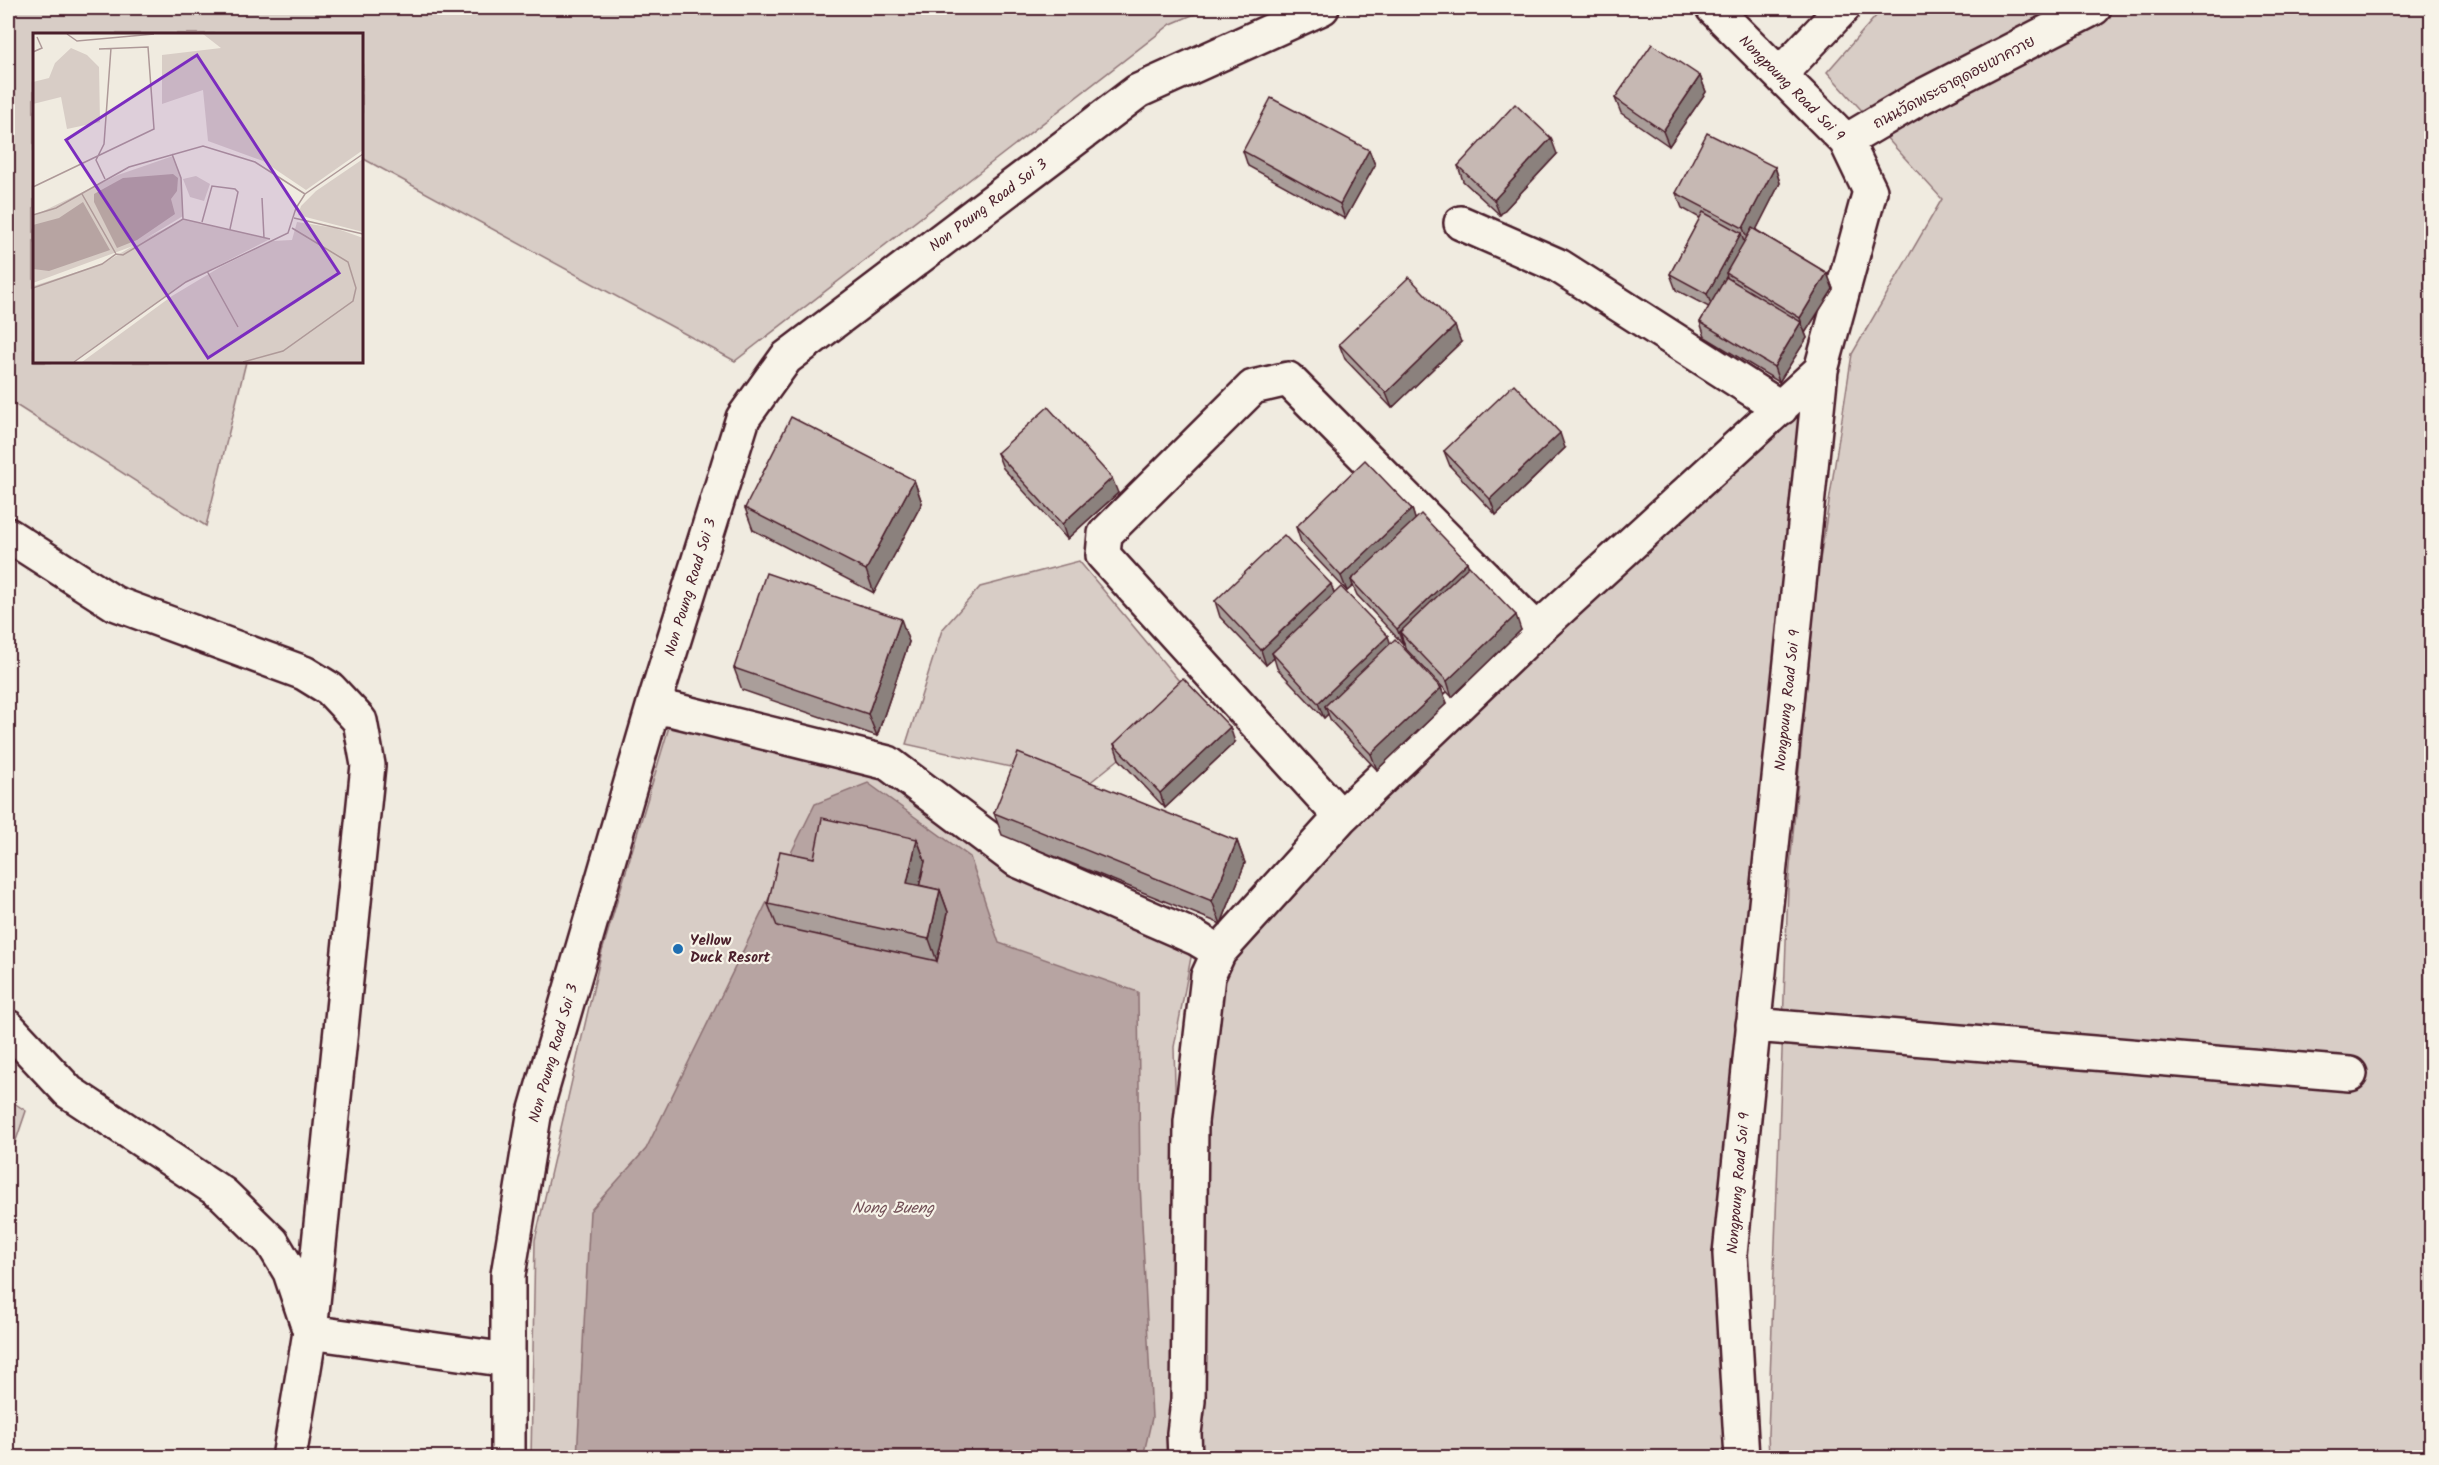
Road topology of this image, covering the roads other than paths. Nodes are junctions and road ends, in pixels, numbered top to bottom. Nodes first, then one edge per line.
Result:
1 (1322, 8) edge
2 (1713, 8) edge
3 (1843, 8) edge
4 (2094, 8) edge
5 (1780, 74) junction
6 (1846, 141) junction
7 (1461, 223) dead end
8 (1821, 370) junction
9 (1781, 408) junction
10 (8, 535) edge
11 (1537, 630) junction
12 (653, 707) junction
13 (1341, 817) junction
14 (1219, 952) junction
15 (1753, 1025) junction
16 (8, 1027) edge
17 (2350, 1074) dead end
18 (310, 1332) junction
19 (508, 1360) junction
20 (288, 1458) edge
21 (508, 1458) edge
22 (1185, 1458) edge
23 (1742, 1458) edge

1 - 12 street, Non Poung Road Soi 3
2 - 5 street, Nongpoung Road Soi 9
3 - 5 street
4 - 6 street, ถนนวัดพระธาตุดอยเขาควาย
5 - 6 street, Nongpoung Road Soi 9
6 - 8 street, Nongpoung Road Soi 9
7 - 9 street
8 - 9 street
8 - 15 street, Nongpoung Road Soi 9
9 - 11 street
10 - 18 street
11 - 13 street
11 - 13 street
12 - 14 street
12 - 19 street, Non Poung Road Soi 3
13 - 14 street
14 - 22 street
15 - 17 street
15 - 23 street, Nongpoung Road Soi 9
16 - 18 street
18 - 19 street
18 - 20 street
19 - 21 street, Non Poung Road Soi 3

